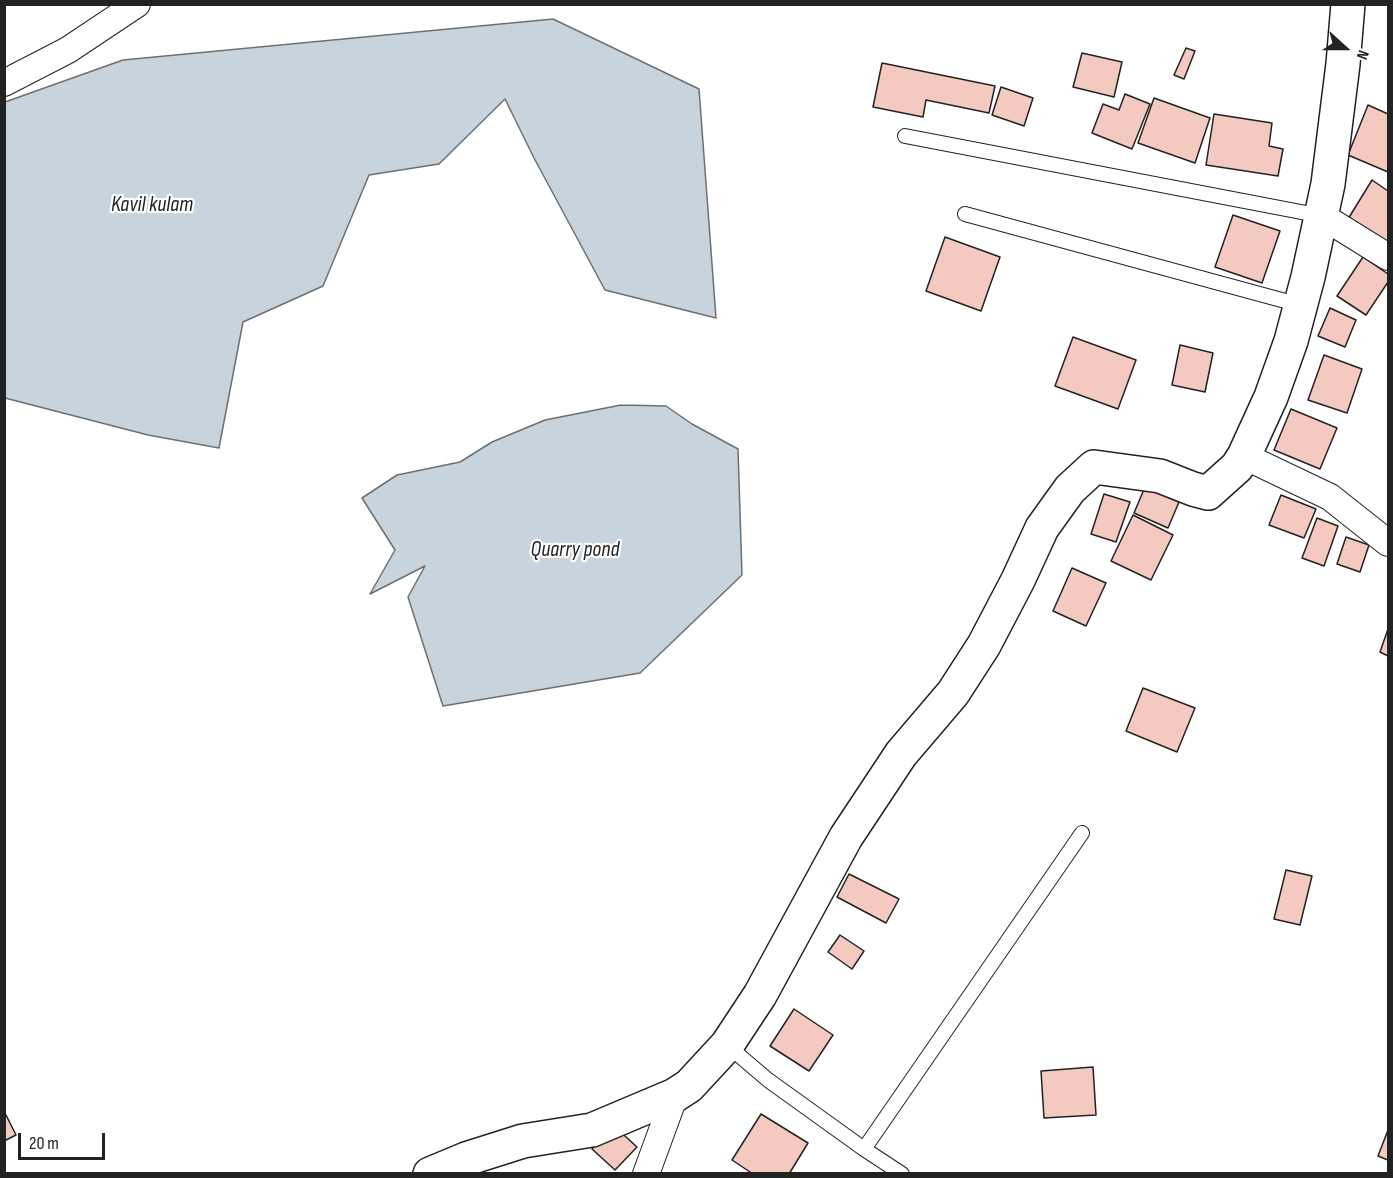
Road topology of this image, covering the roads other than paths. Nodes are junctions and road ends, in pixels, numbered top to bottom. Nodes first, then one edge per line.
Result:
1 (137, 4) edge
2 (1348, 4) edge
3 (4, 83) edge
4 (905, 136) dead end
5 (965, 214) dead end
6 (1322, 216) junction
7 (1389, 257) edge
8 (1300, 305) junction
9 (1244, 456) junction
10 (1389, 543) edge
11 (1082, 833) dead end
12 (727, 1045) junction
13 (675, 1095) junction
14 (864, 1149) junction
15 (430, 1173) edge
16 (646, 1173) edge
17 (902, 1173) edge

1 - 3 street
2 - 6 main road
4 - 6 lane
5 - 8 lane
6 - 7 street
6 - 8 main road
8 - 9 main road
9 - 10 street
9 - 12 main road
11 - 14 lane
12 - 13 main road
12 - 14 lane
13 - 15 main road
13 - 16 street
14 - 17 lane

